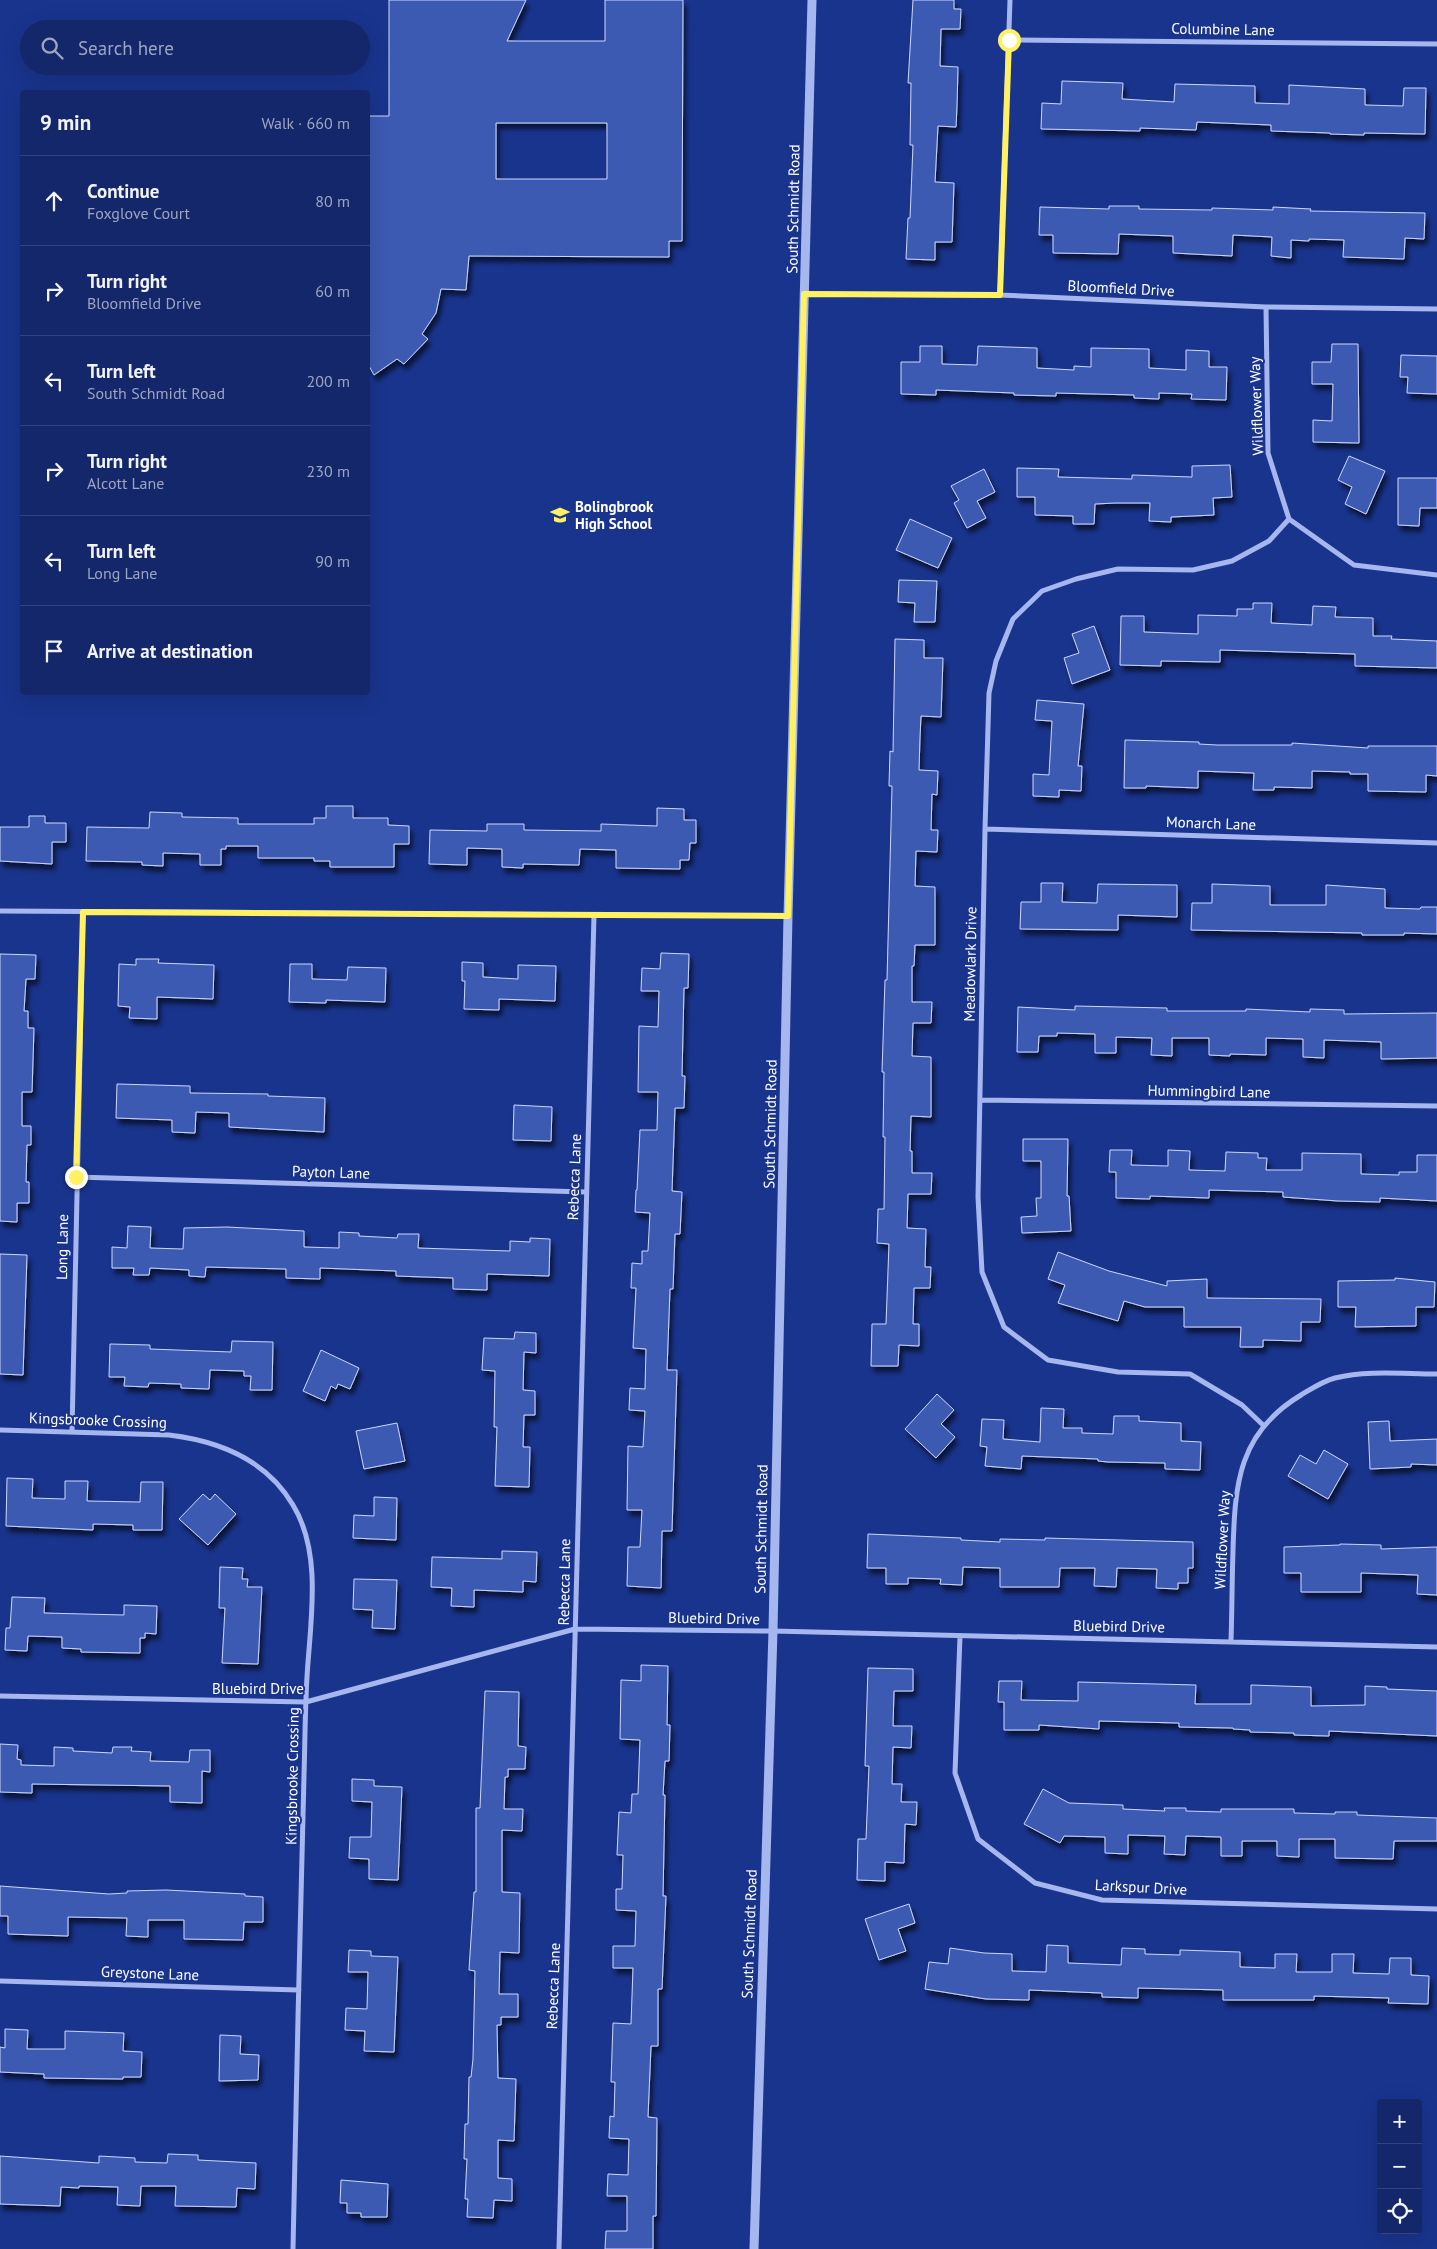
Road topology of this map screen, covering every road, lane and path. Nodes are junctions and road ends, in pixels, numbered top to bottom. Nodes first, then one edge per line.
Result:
1 (812, 0) edge
2 (1010, 0) edge
3 (1009, 40) junction
4 (1437, 44) edge
5 (804, 294) junction
6 (1000, 295) junction
7 (1266, 307) junction
8 (1437, 309) edge
9 (1289, 519) junction
10 (1437, 575) edge
11 (984, 829) junction
12 (1437, 844) edge
13 (0, 910) edge
14 (83, 912) junction
15 (594, 915) junction
16 (788, 916) junction
17 (981, 1100) junction
18 (1437, 1106) edge
19 (76, 1177) junction
20 (586, 1192) junction
21 (1437, 1374) edge
22 (1263, 1425) junction
23 (0, 1430) edge
24 (72, 1432) junction
25 (575, 1629) junction
26 (773, 1631) junction
27 (960, 1636) junction
28 (1231, 1641) junction
29 (1437, 1647) edge
30 (0, 1696) edge
31 (306, 1702) junction
32 (1437, 1909) edge
33 (0, 1981) edge
34 (299, 1990) junction
35 (293, 2249) edge
36 (559, 2249) edge
37 (754, 2249) edge

1 - 5 street, South Schmidt Road
2 - 3 street
3 - 4 street, Columbine Lane
3 - 6 street
5 - 6 street, Bloomfield Drive
5 - 16 street, South Schmidt Road
6 - 7 street, Bloomfield Drive
7 - 8 street, Bloomfield Drive
7 - 9 street, Wildflower Way
9 - 10 street
9 - 11 street, Meadowlark Drive
11 - 12 street, Monarch Lane
11 - 17 street, Meadowlark Drive
13 - 14 street
14 - 15 street
14 - 19 street, Long Lane
15 - 16 street
15 - 20 street, Rebecca Lane
16 - 26 street, South Schmidt Road
17 - 18 street, Hummingbird Lane
17 - 22 street, Meadowlark Drive
19 - 20 street, Payton Lane
19 - 24 street, Long Lane
20 - 25 street, Rebecca Lane
21 - 22 street, Wildflower Way
22 - 28 street, Wildflower Way
23 - 24 street, Kingsbrooke Crossing
24 - 31 street, Kingsbrooke Crossing
25 - 26 street, Bluebird Drive
25 - 31 street, Bluebird Drive
25 - 36 street, Rebecca Lane
26 - 27 street, Bluebird Drive
26 - 37 street, South Schmidt Road
27 - 28 street, Bluebird Drive
27 - 32 street, Larkspur Drive
28 - 29 street, Bluebird Drive
30 - 31 street, Bluebird Drive
31 - 34 street, Kingsbrooke Crossing
33 - 34 street, Greystone Lane
34 - 35 street, Kingsbrooke Crossing

